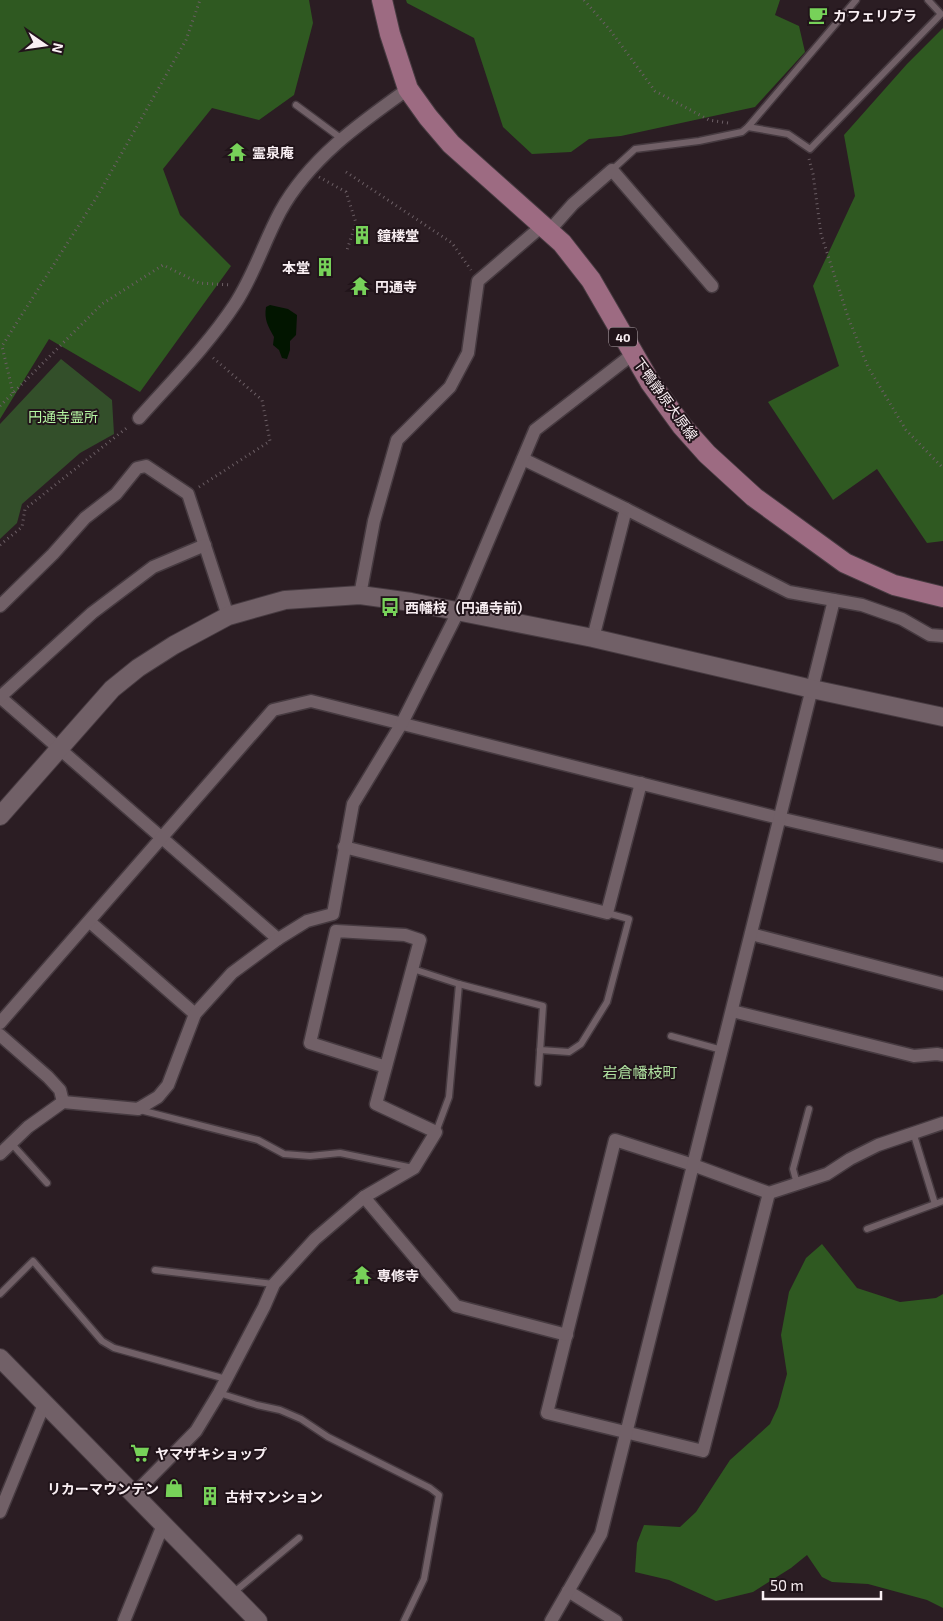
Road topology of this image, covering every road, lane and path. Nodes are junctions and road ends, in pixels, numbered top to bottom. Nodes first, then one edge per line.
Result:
1 (200, 0) edge
2 (382, 0) edge
3 (584, 0) edge
4 (856, 0) edge
5 (928, 0) edge
6 (408, 89) junction
7 (296, 105) dead end
8 (748, 127) junction
9 (342, 139) junction
10 (810, 149) junction
11 (612, 170) junction
12 (308, 171) junction
13 (346, 172) dead end
14 (545, 228) junction
15 (347, 250) dead end
16 (478, 281) junction
17 (246, 286) junction
18 (712, 286) dead end
19 (201, 348) junction
20 (633, 354) junction
21 (13, 394) junction
22 (0, 406) edge
23 (139, 418) joint
24 (523, 460) junction
25 (943, 468) edge
26 (188, 494) junction
27 (626, 510) junction
28 (0, 545) edge
29 (204, 545) junction
30 (360, 595) junction
31 (943, 597) edge
32 (834, 600) junction
33 (0, 606) edge
34 (458, 612) junction
35 (228, 616) junction
36 (943, 636) edge
37 (593, 638) junction
38 (812, 689) junction
39 (0, 697) edge
40 (943, 717) edge
41 (402, 723) junction
42 (59, 749) junction
43 (641, 784) junction
44 (0, 816) edge
45 (780, 818) junction
46 (161, 837) junction
47 (344, 847) junction
48 (943, 856) edge
49 (607, 912) junction
50 (332, 914) junction
51 (90, 922) junction
52 (336, 932) junction
53 (751, 934) junction
54 (278, 939) junction
55 (413, 969) junction
56 (460, 984) junction
57 (943, 984) edge
58 (732, 1011) junction
59 (196, 1014) junction
60 (0, 1023) edge
61 (0, 1034) edge
62 (671, 1036) dead end
63 (540, 1050) junction
64 (722, 1050) junction
65 (943, 1055) edge
66 (386, 1067) junction
67 (538, 1083) dead end
68 (63, 1102) junction
69 (138, 1109) junction
70 (809, 1109) dead end
71 (943, 1123) edge
72 (436, 1132) junction
73 (913, 1132) junction
74 (11, 1143) junction
75 (0, 1154) edge
76 (693, 1165) junction
77 (414, 1168) junction
78 (47, 1183) dead end
79 (797, 1184) junction
80 (769, 1193) junction
81 (364, 1197) junction
82 (943, 1201) edge
83 (934, 1204) junction
84 (867, 1229) dead end
85 (155, 1270) dead end
86 (274, 1284) junction
87 (0, 1294) edge
88 (567, 1335) junction
89 (0, 1358) edge
90 (226, 1379) junction
91 (219, 1393) junction
92 (45, 1402) junction
93 (626, 1432) junction
94 (134, 1494) junction
95 (0, 1512) edge
96 (163, 1526) junction
97 (299, 1538) dead end
98 (568, 1591) junction
99 (231, 1594) junction
100 (253, 1619) edge
101 (124, 1621) edge
102 (404, 1621) edge
103 (551, 1621) edge
104 (616, 1621) edge

1 - 21 path
2 - 6 main road, 下鴨静原大原線 / 40
3 - 8 path
4 - 8 lane
5 - 10 lane
6 - 9 street
6 - 14 main road, 下鴨静原大原線 / 40
7 - 9 lane
8 - 10 lane
8 - 11 lane
9 - 12 street
10 - 25 path
11 - 14 street
11 - 18 street
12 - 15 path
12 - 17 street
13 - 16 path
14 - 16 street
14 - 20 main road, 下鴨静原大原線 / 40
16 - 30 street
17 - 19 street
17 - 21 path
19 - 23 street
19 - 26 path
20 - 24 street
20 - 31 main road, 下鴨静原大原線 / 40
21 - 22 path
23 - 28 path
24 - 27 street
24 - 34 street
26 - 29 street
26 - 33 street
27 - 32 street
27 - 37 street
29 - 35 street
29 - 39 street
30 - 34 street
30 - 35 street
32 - 36 street
32 - 38 street
34 - 37 street
34 - 41 street
35 - 42 street
37 - 38 street
38 - 40 street
38 - 45 street
39 - 42 street
41 - 43 street
41 - 46 street
41 - 47 street
42 - 44 street
42 - 46 street
43 - 45 street
43 - 49 street
45 - 48 street
45 - 53 street
46 - 51 street
46 - 54 street
47 - 49 street
47 - 50 street
49 - 63 lane
50 - 52 street
50 - 54 street
51 - 59 street
51 - 60 street
52 - 55 street
52 - 66 street
53 - 57 street
53 - 58 street
54 - 59 street
55 - 56 lane
55 - 66 street
56 - 63 lane
56 - 72 lane
58 - 64 street
58 - 65 street
59 - 69 street
61 - 68 street
62 - 64 lane
63 - 67 lane
64 - 76 street
66 - 72 street
68 - 69 street
68 - 74 street
69 - 77 lane
70 - 79 lane
71 - 73 street
72 - 77 street
73 - 79 street
73 - 83 lane
74 - 75 street
74 - 78 lane
76 - 80 street
76 - 88 street
76 - 93 street
77 - 81 street
79 - 80 street
80 - 93 street
81 - 86 street
81 - 88 street
82 - 83 lane
83 - 84 lane
85 - 86 lane
86 - 90 street
87 - 90 lane
88 - 93 street
89 - 92 street
90 - 91 street
91 - 94 street
91 - 102 lane
92 - 94 street
92 - 95 street
93 - 98 street
94 - 96 street
96 - 99 street
96 - 101 street
97 - 99 lane
98 - 103 street
98 - 104 street
99 - 100 street

